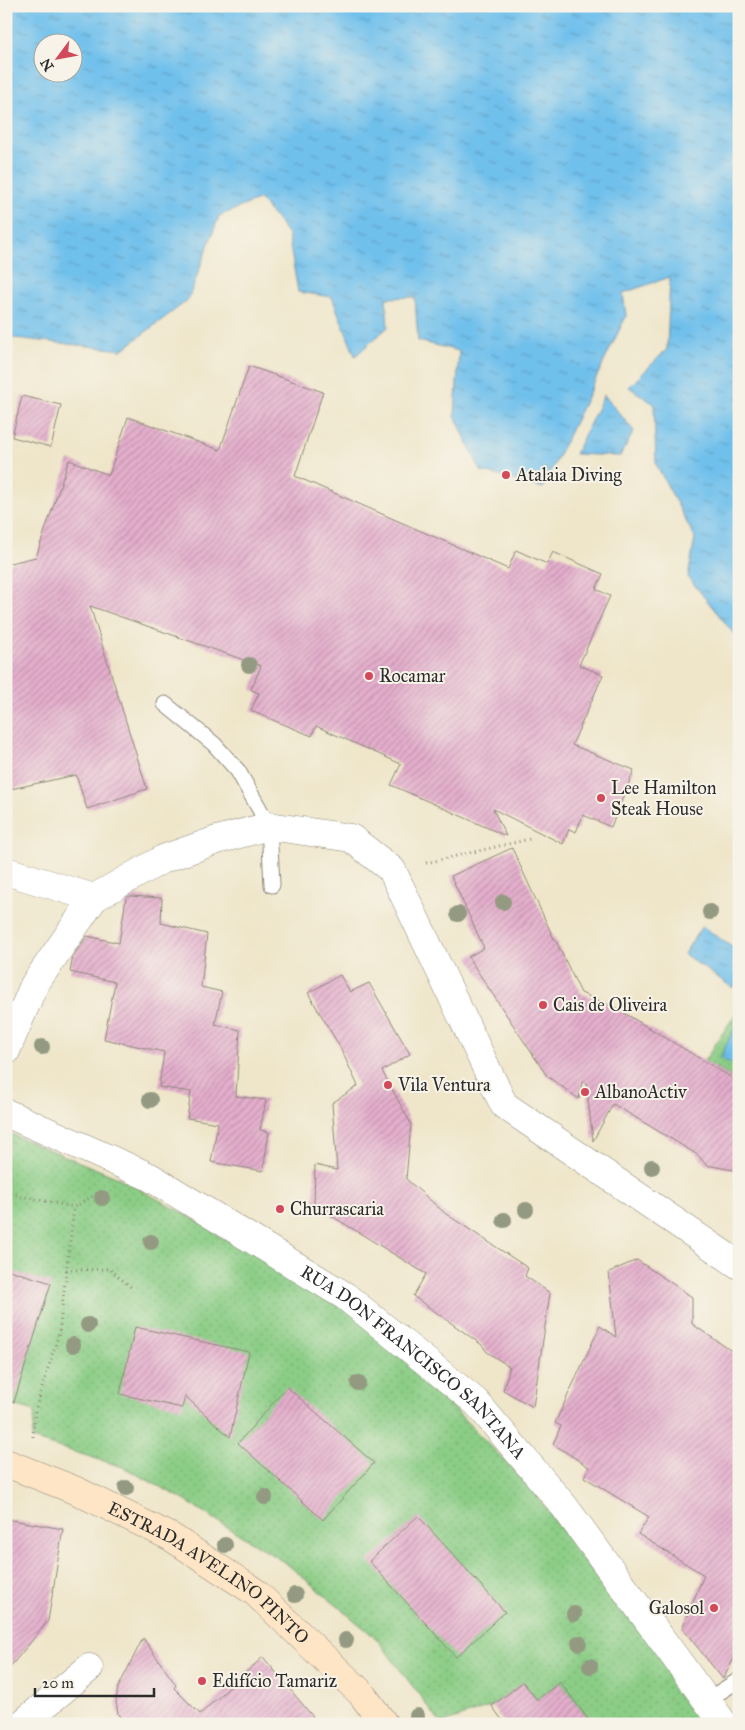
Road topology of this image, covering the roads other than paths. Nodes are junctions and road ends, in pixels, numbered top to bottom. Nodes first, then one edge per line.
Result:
1 (165, 704) dead end
2 (269, 826) junction
3 (6, 871) edge
4 (272, 885) dead end
5 (94, 898) junction
6 (6, 1051) edge
7 (6, 1113) edge
8 (739, 1265) edge
9 (6, 1463) edge
10 (89, 1668) dead end
11 (739, 1680) edge
12 (707, 1700) junction
13 (22, 1724) edge
14 (384, 1724) edge
15 (724, 1724) edge

1 - 2 lane
2 - 4 lane
2 - 5 street
2 - 8 street
3 - 5 street
5 - 6 street
7 - 12 street, RUA DON FRANCISCO SANTANA
9 - 14 street, ESTRADA AVELINO PINTO
10 - 13 street
11 - 12 lane
12 - 15 street, RUA DON FRANCISCO SANTANA

